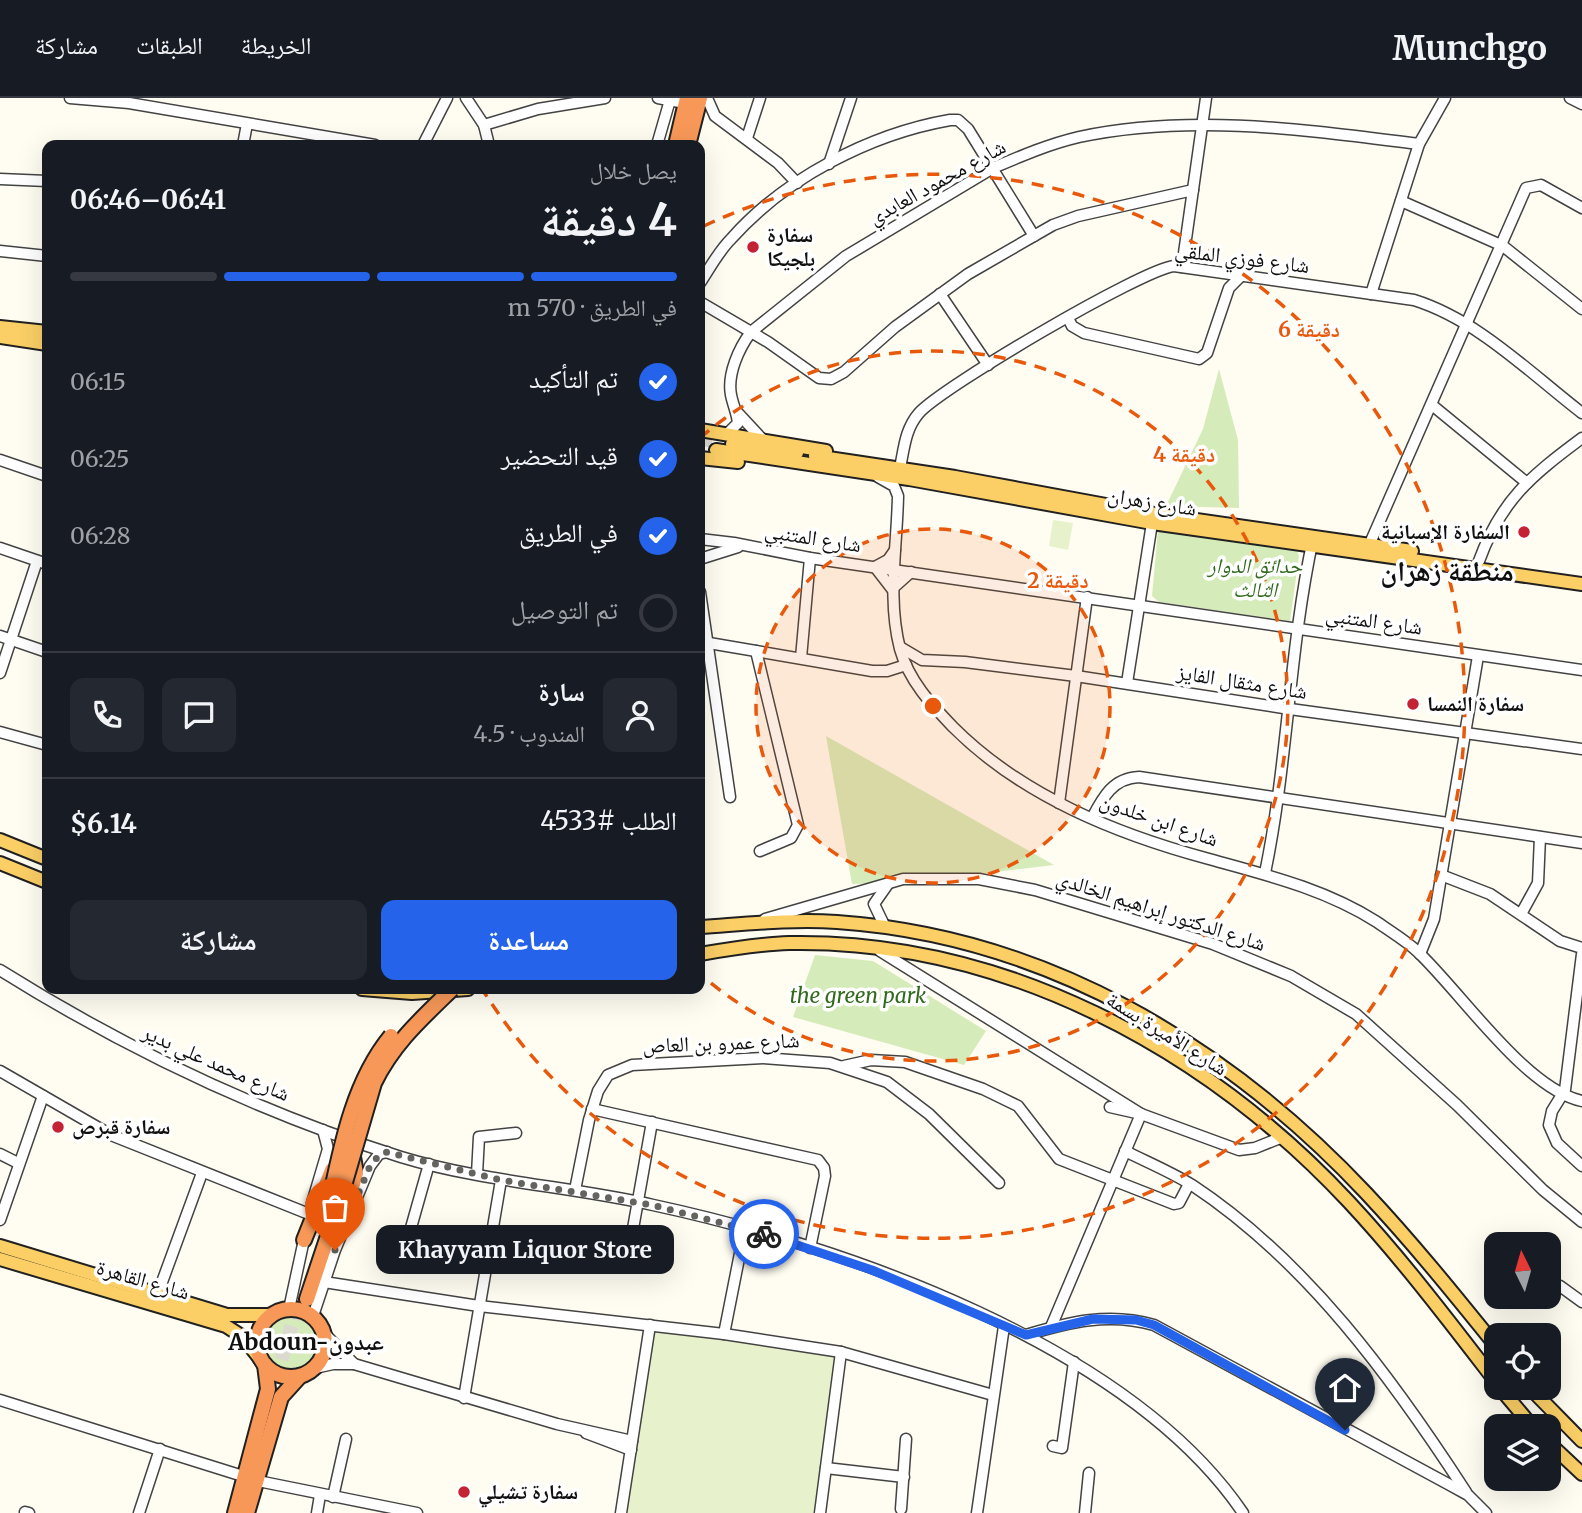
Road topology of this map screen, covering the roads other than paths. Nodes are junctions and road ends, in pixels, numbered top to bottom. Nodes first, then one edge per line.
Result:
1 (70, 98) edge
2 (447, 98) edge
3 (466, 98) edge
4 (605, 98) edge
5 (658, 98) edge
6 (700, 98) edge
7 (707, 98) edge
8 (760, 98) edge
9 (851, 98) edge
10 (1206, 98) edge
11 (1445, 98) edge
12 (1570, 98) edge
13 (130, 100) edge
14 (569, 100) edge
15 (681, 101) edge
16 (1582, 104) edge
17 (715, 116) junction
18 (247, 124) junction
19 (693, 124) junction
20 (484, 125) junction
21 (1202, 125) junction
22 (747, 138) junction
23 (244, 140) edge
24 (345, 140) edge
25 (426, 140) edge
26 (488, 140) edge
27 (660, 140) edge
28 (684, 140) edge
29 (685, 140) edge
30 (1419, 144) junction
31 (829, 164) junction
32 (993, 168) junction
33 (0, 179) edge
34 (42, 181) edge
35 (797, 183) junction
36 (1193, 191) junction
37 (1401, 201) junction
38 (1582, 208) edge
39 (1034, 236) junction
40 (1503, 246) junction
41 (0, 251) edge
42 (42, 255) edge
43 (1182, 267) junction
44 (705, 276) edge
45 (1241, 276) junction
46 (940, 294) junction
47 (1371, 294) junction
48 (705, 305) edge
49 (1582, 309) edge
50 (1068, 318) junction
51 (1466, 324) junction
52 (0, 327) edge
53 (42, 331) edge
54 (751, 332) junction
55 (0, 337) edge
56 (42, 343) edge
57 (988, 365) junction
58 (1432, 405) junction
59 (736, 410) junction
60 (1582, 413) edge
61 (705, 432) tunnel mouth
62 (1582, 438) edge
63 (762, 439) junction
64 (721, 442) junction
65 (705, 459) edge
66 (0, 460) edge
67 (873, 468) junction
68 (901, 468) junction
69 (848, 470) junction
70 (42, 474) edge
71 (1527, 483) junction
72 (1152, 523) junction
73 (1313, 540) junction
74 (705, 542) edge
75 (745, 546) junction
76 (0, 548) edge
77 (1367, 549) junction
78 (895, 550) junction
79 (810, 558) junction
80 (705, 559) edge
81 (1479, 561) junction
82 (42, 562) edge
83 (875, 567) junction
84 (894, 569) junction
85 (911, 572) junction
86 (1582, 578) edge
87 (1582, 584) edge
88 (892, 589) junction
89 (1087, 597) junction
90 (1139, 604) junction
91 (705, 620) edge
92 (1299, 629) junction
93 (0, 636) edge
94 (12, 640) junction
95 (709, 643) junction
96 (900, 647) junction
97 (42, 650) edge
98 (756, 651) junction
99 (1478, 656) junction
100 (801, 658) junction
101 (906, 665) junction
102 (1582, 670) edge
103 (0, 673) edge
104 (1076, 676) junction
105 (1127, 683) junction
106 (1290, 709) junction
107 (1467, 732) junction
108 (2, 733) edge
109 (42, 744) edge
110 (1582, 749) edge
111 (730, 797) dead end
112 (1280, 798) junction
113 (1059, 803) junction
114 (1092, 818) junction
115 (1451, 822) junction
116 (1540, 837) junction
117 (0, 840) edge
118 (1582, 843) edge
119 (760, 851) dead end
120 (42, 857) edge
121 (0, 863) edge
122 (1265, 873) junction
123 (1441, 875) junction
124 (42, 879) edge
125 (889, 883) junction
126 (1521, 914) junction
127 (747, 923) junction
128 (705, 927) edge
129 (885, 927) junction
130 (1582, 948) edge
131 (878, 949) junction
132 (705, 953) edge
133 (1420, 954) junction
134 (1582, 954) edge
135 (0, 970) edge
136 (434, 994) edge
137 (447, 994) edge
138 (843, 1066) junction
139 (0, 1071) edge
140 (43, 1096) junction
141 (1563, 1096) junction
142 (1582, 1101) edge
143 (1110, 1107) dead end
144 (592, 1109) junction
145 (1141, 1114) junction
146 (652, 1122) junction
147 (323, 1130) junction
148 (516, 1133) dead end
149 (1280, 1138) junction
150 (1125, 1151) junction
151 (387, 1152) junction
152 (0, 1154) edge
153 (346, 1158) junction
154 (19, 1163) junction
155 (429, 1164) junction
156 (1582, 1166) edge
157 (202, 1173) junction
158 (477, 1174) junction
159 (501, 1180) junction
160 (1113, 1181) junction
161 (999, 1183) dead end
162 (1189, 1184) junction
163 (575, 1190) junction
164 (636, 1201) junction
165 (337, 1210) junction
166 (311, 1219) junction
167 (0, 1220) edge
168 (1582, 1222) edge
169 (745, 1228) junction
170 (304, 1240) joint
171 (0, 1246) edge
172 (810, 1248) junction
173 (335, 1250) junction
174 (629, 1251) dead end
175 (403, 1256) dead end
176 (0, 1259) edge
177 (324, 1282) junction
178 (1561, 1287) edge
179 (159, 1293) junction
180 (304, 1298) tunnel mouth
181 (1582, 1302) edge
182 (479, 1306) junction
183 (289, 1309) junction
184 (271, 1315) junction
185 (238, 1316) junction
186 (313, 1316) junction
187 (650, 1325) junction
188 (1004, 1326) junction
189 (1051, 1326) junction
190 (232, 1329) junction
191 (1484, 1331) edge
192 (325, 1334) junction
193 (724, 1334) junction
194 (1026, 1335) junction
195 (841, 1352) junction
196 (1074, 1362) junction
197 (263, 1363) junction
198 (354, 1364) junction
199 (1484, 1367) edge
200 (315, 1368) junction
201 (300, 1376) junction
202 (992, 1395) junction
203 (464, 1398) junction
204 (0, 1400) edge
205 (1510, 1400) edge
206 (1542, 1400) edge
207 (1522, 1414) edge
208 (346, 1439) dead end
209 (906, 1439) dead end
210 (1582, 1441) edge
211 (631, 1446) junction
212 (1053, 1446) dead end
213 (160, 1449) junction
214 (1561, 1454) edge
215 (826, 1468) junction
216 (1088, 1473) dead end
217 (1582, 1474) edge
218 (904, 1477) junction
219 (252, 1479) junction
220 (320, 1495) junction
221 (1468, 1495) junction
222 (333, 1497) junction
223 (901, 1508) dead end
224 (139, 1513) edge
225 (235, 1513) edge
226 (247, 1513) edge
227 (317, 1513) edge
228 (416, 1513) edge
229 (621, 1513) edge
230 (820, 1513) edge
231 (977, 1513) edge
232 (1084, 1513) edge
233 (1243, 1513) edge
234 (1486, 1513) edge

1 - 13 street
2 - 25 street
3 - 20 street
4 - 14 street
5 - 15 street
6 - 19 highway
7 - 17 street
8 - 22 street
9 - 31 street
10 - 21 street
11 - 30 street
12 - 16 street
13 - 18 street
14 - 20 street
15 - 27 street
15 - 28 highway
17 - 19 street
17 - 22 street
18 - 23 street
18 - 24 street
19 - 29 highway
20 - 26 street
21 - 30 street, شارع محمود العابدي
21 - 32 street, شارع محمود العابدي
21 - 36 street
22 - 35 street
30 - 37 street
31 - 32 street
31 - 35 street
32 - 39 street
32 - 54 street, شارع محمود العابدي
33 - 34 street
35 - 44 street
36 - 39 street
36 - 43 street
37 - 40 street
37 - 47 street
38 - 40 street
39 - 46 street
40 - 49 street
40 - 51 street
41 - 42 street
43 - 45 street, شارع فوزي الملقي
43 - 50 street, شارع فوزي الملقي
45 - 47 street, شارع فوزي الملقي
45 - 50 street
46 - 54 street
46 - 57 street
47 - 51 street, شارع فوزي الملقي
48 - 54 street
50 - 57 street, شارع فوزي الملقي
51 - 58 street
51 - 60 street, شارع فوزي الملقي
52 - 53 main road
54 - 59 street, شارع محمود العابدي
55 - 56 main road
57 - 68 street, شارع فوزي الملقي
58 - 71 street
58 - 77 street
59 - 63 street
59 - 64 street, شارع محمود العابدي
61 - 64 main road
62 - 71 street
63 - 64 main road
63 - 67 main road
64 - 67 main road, شارع زهران
64 - 69 main road, شارع زهران
65 - 69 main road
66 - 70 street
67 - 68 main road, شارع زهران
67 - 69 main road, شارع زهران
67 - 72 main road, شارع زهران
67 - 78 street, شارع ابن خلدون
68 - 73 main road, شارع زهران
71 - 81 street
72 - 73 main road, شارع زهران
72 - 90 street
73 - 77 main road, شارع زهران
73 - 92 street
74 - 75 street, شارع المتنبي
75 - 79 street, شارع المتنبي
75 - 80 street, شارع المتنبي
76 - 82 street
77 - 81 main road, شارع زهران
77 - 87 main road, شارع زهران
78 - 83 street
78 - 84 street, شارع ابن خلدون
79 - 83 street, شارع المتنبي
79 - 100 street
81 - 86 main road, شارع زهران
82 - 94 street
83 - 84 street, شارع المتنبي
83 - 88 street
84 - 85 street, شارع المتنبي
84 - 88 street, شارع ابن خلدون
85 - 88 street
85 - 89 street, شارع المتنبي
88 - 96 street, شارع ابن خلدون
89 - 90 street, شارع المتنبي
89 - 104 street
90 - 92 street, شارع المتنبي
90 - 105 street
91 - 95 street
92 - 99 street, شارع المتنبي
92 - 106 street
93 - 94 street
94 - 97 street
94 - 103 street
95 - 98 street
95 - 111 street
96 - 101 street, شارع ابن خلدون
96 - 104 street, شارع مثقال الفايز
98 - 100 street
98 - 119 street
99 - 102 street, شارع المتنبي
99 - 107 street
100 - 101 street
101 - 113 street, شارع ابن خلدون
104 - 105 street, شارع مثقال الفايز
104 - 113 street
105 - 106 street, شارع مثقال الفايز
106 - 107 street, شارع مثقال الفايز
106 - 112 street
107 - 110 street, شارع مثقال الفايز
107 - 115 street
108 - 109 street
112 - 114 street
112 - 115 street
112 - 122 street
113 - 114 street, شارع ابن خلدون
114 - 122 street, شارع ابن خلدون
115 - 116 street
115 - 123 street
116 - 118 street
116 - 126 street
117 - 120 main road
121 - 124 main road
122 - 133 street, شارع ابن خلدون
123 - 126 street
123 - 133 street
125 - 127 street, شارع الدكتور إبراهيم الخالدي
125 - 129 street
125 - 168 street, شارع الدكتور إبراهيم الخالدي
126 - 130 street
127 - 128 main road, شارع الأميرة بسمة
127 - 129 main road, شارع الأميرة بسمة
129 - 191 main road, شارع الأميرة بسمة
131 - 132 main road, شارع الأميرة بسمة
131 - 145 street
131 - 149 main road, شارع الأميرة بسمة
133 - 141 street, شارع ابن خلدون
134 - 141 street
135 - 147 street, شارع محمد علي بدير
136 - 153 highway, bridge
137 - 153 highway, bridge
138 - 144 street, شارع عمرو بن العاص
138 - 160 street
138 - 161 street, شارع عمرو بن العاص
139 - 140 street
140 - 154 street
140 - 157 street
141 - 142 street, شارع ابن خلدون
141 - 156 street
143 - 145 street
144 - 146 street
144 - 163 street, شارع عمرو بن العاص
145 - 149 street
145 - 150 street
146 - 164 street
146 - 172 street
147 - 151 street, شارع محمد علي بدير
147 - 166 street
148 - 158 street
149 - 199 main road, شارع الأميرة بسمة
150 - 160 street
150 - 162 street
151 - 155 street, شارع محمد علي بدير
151 - 173 street
152 - 154 street
153 - 165 highway, bridge
153 - 165 highway
153 - 166 highway
154 - 167 street
155 - 158 street, شارع محمد علي بدير
155 - 175 street
157 - 166 street
157 - 179 street
158 - 159 street, شارع محمد علي بدير
159 - 163 street, شارع محمد علي بدير
159 - 182 street
160 - 162 street
160 - 189 street
162 - 221 street
163 - 164 street, شارع محمد علي بدير
164 - 169 street, شارع محمد علي بدير
164 - 174 street
165 - 173 highway
165 - 180 highway
166 - 170 highway
169 - 172 street, شارع محمد علي بدير
169 - 193 street
170 - 183 street
171 - 179 main road, شارع القاهرة
172 - 188 street, شارع محمد علي بدير
173 - 177 street
176 - 190 main road, شارع القاهرة
177 - 182 street
177 - 186 street
178 - 181 street
179 - 185 main road, شارع القاهرة
182 - 187 street
182 - 203 street
183 - 184 highway
183 - 186 highway
184 - 185 main road, شارع القاهرة
184 - 197 highway
185 - 190 main road
186 - 192 highway
187 - 193 street
187 - 211 street
188 - 194 street, شارع محمد علي بدير
188 - 202 street
189 - 194 street
189 - 221 street
190 - 197 main road
192 - 198 street
192 - 200 highway
193 - 195 street
194 - 196 street, شارع محمد علي بدير
195 - 202 street
195 - 215 street
196 - 212 street
196 - 233 street, شارع محمد علي بدير
197 - 201 highway
197 - 219 highway
198 - 200 street
198 - 203 street
200 - 201 highway
201 - 219 highway
202 - 231 street
203 - 211 street
204 - 213 street
205 - 207 main road
206 - 210 main road
208 - 222 street
209 - 218 street
211 - 229 street
213 - 219 street
213 - 224 street
214 - 217 main road
215 - 218 street
215 - 230 street
216 - 232 street
218 - 223 street
219 - 220 street
219 - 225 highway
219 - 226 highway
220 - 222 street
220 - 227 street
221 - 234 street
222 - 228 street

